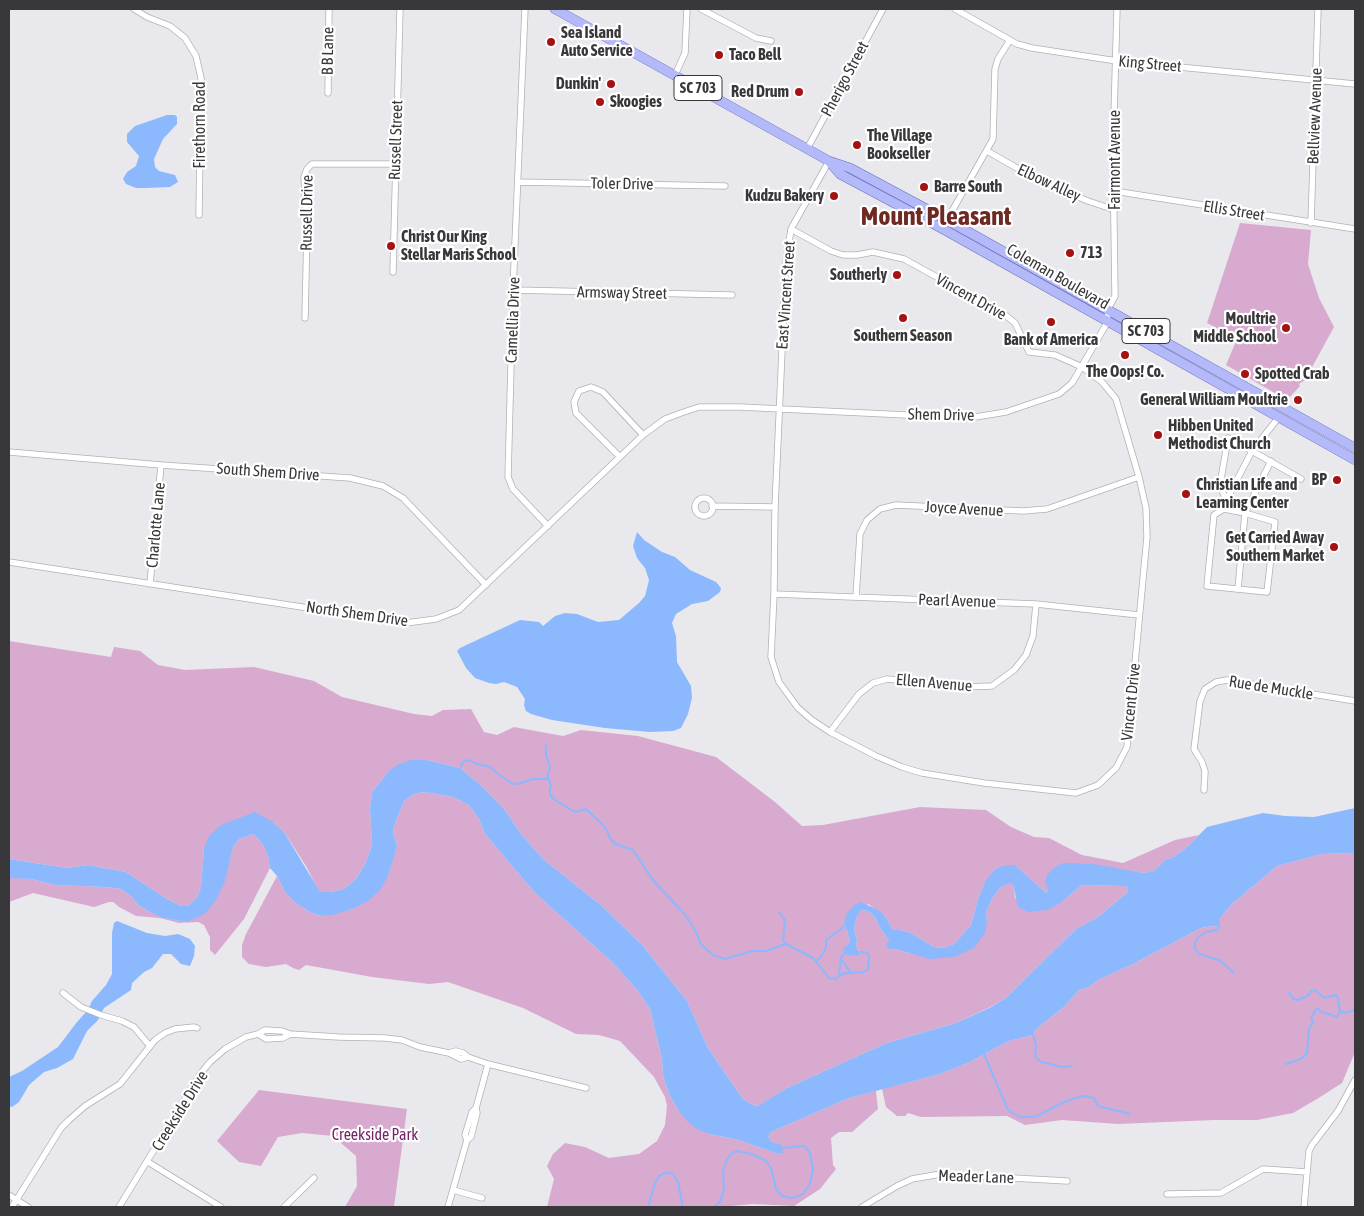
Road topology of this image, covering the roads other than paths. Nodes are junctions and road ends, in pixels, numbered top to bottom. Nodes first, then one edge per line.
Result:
1 (134, 9) edge
2 (329, 9) edge
3 (400, 9) edge
4 (524, 9) edge
5 (555, 9) edge
6 (687, 9) edge
7 (701, 9) edge
8 (883, 9) edge
9 (956, 9) edge
10 (1117, 9) edge
11 (1318, 9) edge
12 (1010, 40) junction
13 (771, 41) dead end
14 (1117, 61) junction
15 (675, 75) junction
16 (1316, 80) junction
17 (1355, 84) edge
18 (328, 93) dead end
19 (807, 149) junction
20 (987, 151) junction
21 (829, 161) junction
22 (396, 164) junction
23 (518, 182) junction
24 (726, 186) dead end
25 (1114, 191) junction
26 (1115, 210) junction
27 (199, 215) dead end
28 (947, 220) junction
29 (1311, 223) junction
30 (791, 229) junction
31 (1355, 229) edge
32 (393, 272) dead end
33 (1030, 278) junction
34 (513, 290) junction
35 (732, 295) dead end
36 (1108, 309) junction
37 (305, 318) dead end
38 (1108, 322) junction
39 (1184, 353) junction
40 (1082, 367) junction
41 (779, 408) junction
42 (1279, 417) junction
43 (643, 435) junction
44 (1346, 443) junction
45 (1355, 448) edge
46 (1252, 450) junction
47 (9, 452) edge
48 (620, 457) junction
49 (1355, 460) edge
50 (1270, 461) junction
51 (161, 465) junction
52 (1139, 477) junction
53 (1300, 479) dead end
54 (1226, 501) junction
55 (712, 506) dead end
56 (775, 507) junction
57 (1224, 509) junction
58 (1244, 513) junction
59 (548, 526) junction
60 (9, 562) edge
61 (150, 584) junction
62 (486, 585) junction
63 (1238, 589) junction
64 (774, 594) junction
65 (856, 597) junction
66 (1036, 604) junction
67 (1139, 615) junction
68 (1355, 702) edge
69 (830, 732) junction
70 (1204, 790) dead end
71 (63, 993) dead end
72 (198, 1028) dead end
73 (149, 1045) junction
74 (488, 1064) junction
75 (1355, 1080) edge
76 (586, 1088) dead end
77 (148, 1162) junction
78 (1307, 1172) junction
79 (314, 1178) dead end
80 (1067, 1181) dead end
81 (453, 1190) junction
82 (1167, 1194) dead end
83 (9, 1195) edge
84 (482, 1198) dead end
85 (17, 1200) junction
86 (12, 1207) edge
87 (28, 1207) edge
88 (119, 1207) edge
89 (221, 1207) edge
90 (284, 1207) edge
91 (448, 1207) edge
92 (862, 1207) edge
93 (1304, 1207) edge

1 - 27 street, Firethorn Road
2 - 18 street, B B Lane
3 - 22 street, Russell Street
4 - 23 street, Camellia Drive
5 - 15 main road, Coleman Boulevard / SC 703
6 - 15 street
7 - 13 street
8 - 19 street, Pherigo Street
9 - 12 street, King Street
10 - 14 street, Fairmont Avenue
11 - 16 street, Bellview Avenue
12 - 14 street, King Street
12 - 20 street
14 - 16 street, King Street
14 - 25 street, Fairmont Avenue
15 - 19 main road, Coleman Boulevard / SC 703
16 - 17 street, King Street
16 - 29 street, Bellview Avenue
19 - 21 main road, Coleman Boulevard / SC 703
20 - 26 street, Elbow Alley
20 - 28 street
21 - 28 main road, Coleman Boulevard / SC 703
21 - 30 street, East Vincent Street
21 - 33 main road, Coleman Boulevard / SC 703
22 - 32 street, Russell Street
22 - 37 street, Russell Drive
23 - 24 street, Toler Drive
23 - 34 street, Camellia Drive
25 - 26 street, Fairmont Avenue
25 - 29 street, Ellis Street
26 - 36 street, Fairmont Avenue
28 - 36 main road, Coleman Boulevard / SC 703
29 - 31 street, Ellis Street
30 - 40 street, Vincent Drive
30 - 41 street, East Vincent Street
33 - 36 main road
33 - 38 main road, Coleman Boulevard / SC 703
34 - 35 street, Armsway Street
34 - 59 street, Camellia Drive
36 - 38 street
36 - 39 main road, Coleman Boulevard / SC 703
38 - 39 main road
38 - 40 street, Shem Drive
38 - 42 main road, Coleman Boulevard / SC 703
39 - 44 main road, Coleman Boulevard / SC 703
40 - 41 street, Shem Drive
40 - 52 street, Vincent Drive
41 - 43 street, North Shem Drive
41 - 56 street, Vincent Drive
42 - 44 main road
42 - 46 street
42 - 49 main road, Coleman Boulevard / SC 703
43 - 48 street, North Shem Drive
43 - 48 street
44 - 45 main road, Coleman Boulevard / SC 703
46 - 50 street
46 - 54 street
46 - 54 street
47 - 51 street, South Shem Drive
48 - 59 street, North Shem Drive
50 - 53 street
50 - 58 street
51 - 61 street, Charlotte Lane
51 - 62 street, South Shem Drive
52 - 65 street, Joyce Avenue
52 - 67 street, Vincent Drive
54 - 57 street
55 - 56 street
56 - 64 street, Vincent Drive
57 - 58 street
57 - 63 street
58 - 63 street
58 - 63 street
59 - 62 street, North Shem Drive
60 - 61 street, North Shem Drive
61 - 62 street, North Shem Drive
64 - 65 street, Pearl Avenue
64 - 69 street, Vincent Drive
65 - 66 street, Pearl Avenue
66 - 67 street, Pearl Avenue
66 - 69 street, Ellen Avenue
67 - 69 street, Vincent Drive
68 - 70 street, Rue de Muckle
71 - 73 street
72 - 73 street
73 - 85 street
74 - 76 street, Creekside Drive
74 - 77 street, Creekside Drive
74 - 81 street
75 - 78 street
77 - 88 street, Creekside Drive
77 - 89 street
78 - 82 street
78 - 93 street
79 - 90 street
80 - 92 street, Meader Lane
81 - 84 street
81 - 91 street
83 - 85 street
85 - 86 street
85 - 87 street

